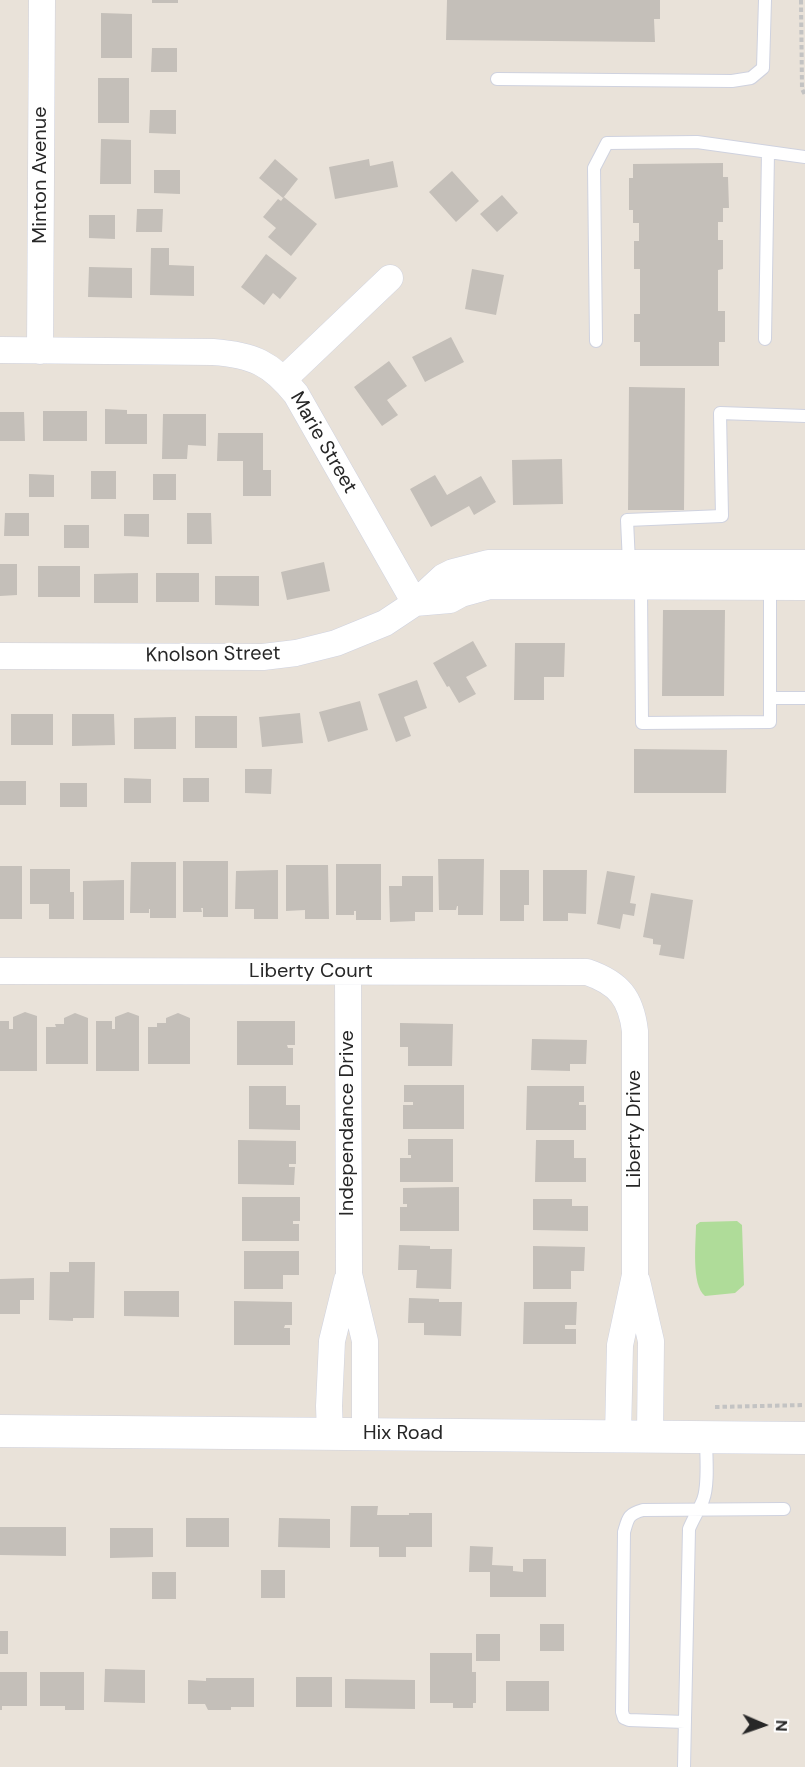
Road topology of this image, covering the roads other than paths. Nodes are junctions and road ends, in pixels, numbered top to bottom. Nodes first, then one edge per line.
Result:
1 (42, 0) edge
2 (765, 0) edge
3 (497, 79) dead end
4 (768, 152) junction
5 (805, 157) edge
6 (390, 278) dead end
7 (765, 339) dead end
8 (596, 341) dead end
9 (0, 350) edge
10 (40, 351) junction
11 (284, 379) junction
12 (805, 416) edge
13 (805, 563) edge
14 (633, 579) junction
15 (772, 579) junction
16 (805, 586) edge
17 (415, 603) junction
18 (0, 657) edge
19 (770, 698) junction
20 (805, 698) edge
21 (0, 970) edge
22 (348, 972) junction
23 (617, 988) joint
24 (349, 1274) junction
25 (635, 1275) junction
26 (0, 1431) edge
27 (330, 1434) junction
28 (365, 1434) junction
29 (618, 1436) junction
30 (650, 1436) junction
31 (706, 1437) junction
32 (805, 1438) edge
33 (698, 1509) junction
34 (784, 1509) dead end
35 (685, 1722) junction
36 (684, 1767) edge

1 - 10 street, Minton Avenue
2 - 3 lane
4 - 5 lane
4 - 7 lane
4 - 8 lane
6 - 11 street
9 - 10 street, Marie Street
10 - 11 street, Marie Street
11 - 17 street, Marie Street
12 - 14 lane
13 - 15 street, Knolson Street
14 - 15 street, Knolson Street
14 - 17 street, Knolson Street
14 - 19 lane
15 - 16 street, Knolson Street
15 - 19 lane
17 - 18 street, Knolson Street
19 - 20 lane
21 - 22 street, Liberty Court
22 - 23 street, Liberty Court
22 - 24 street, Independance Drive
23 - 25 street, Liberty Drive
24 - 27 street
24 - 28 street
25 - 29 street
25 - 30 street
26 - 27 street, Hix Road
27 - 28 street, Hix Road
28 - 29 street, Hix Road
29 - 30 street, Hix Road
30 - 31 street, Hix Road
31 - 32 street, Hix Road
31 - 33 lane
33 - 34 lane
33 - 35 lane
33 - 35 lane
35 - 36 lane

